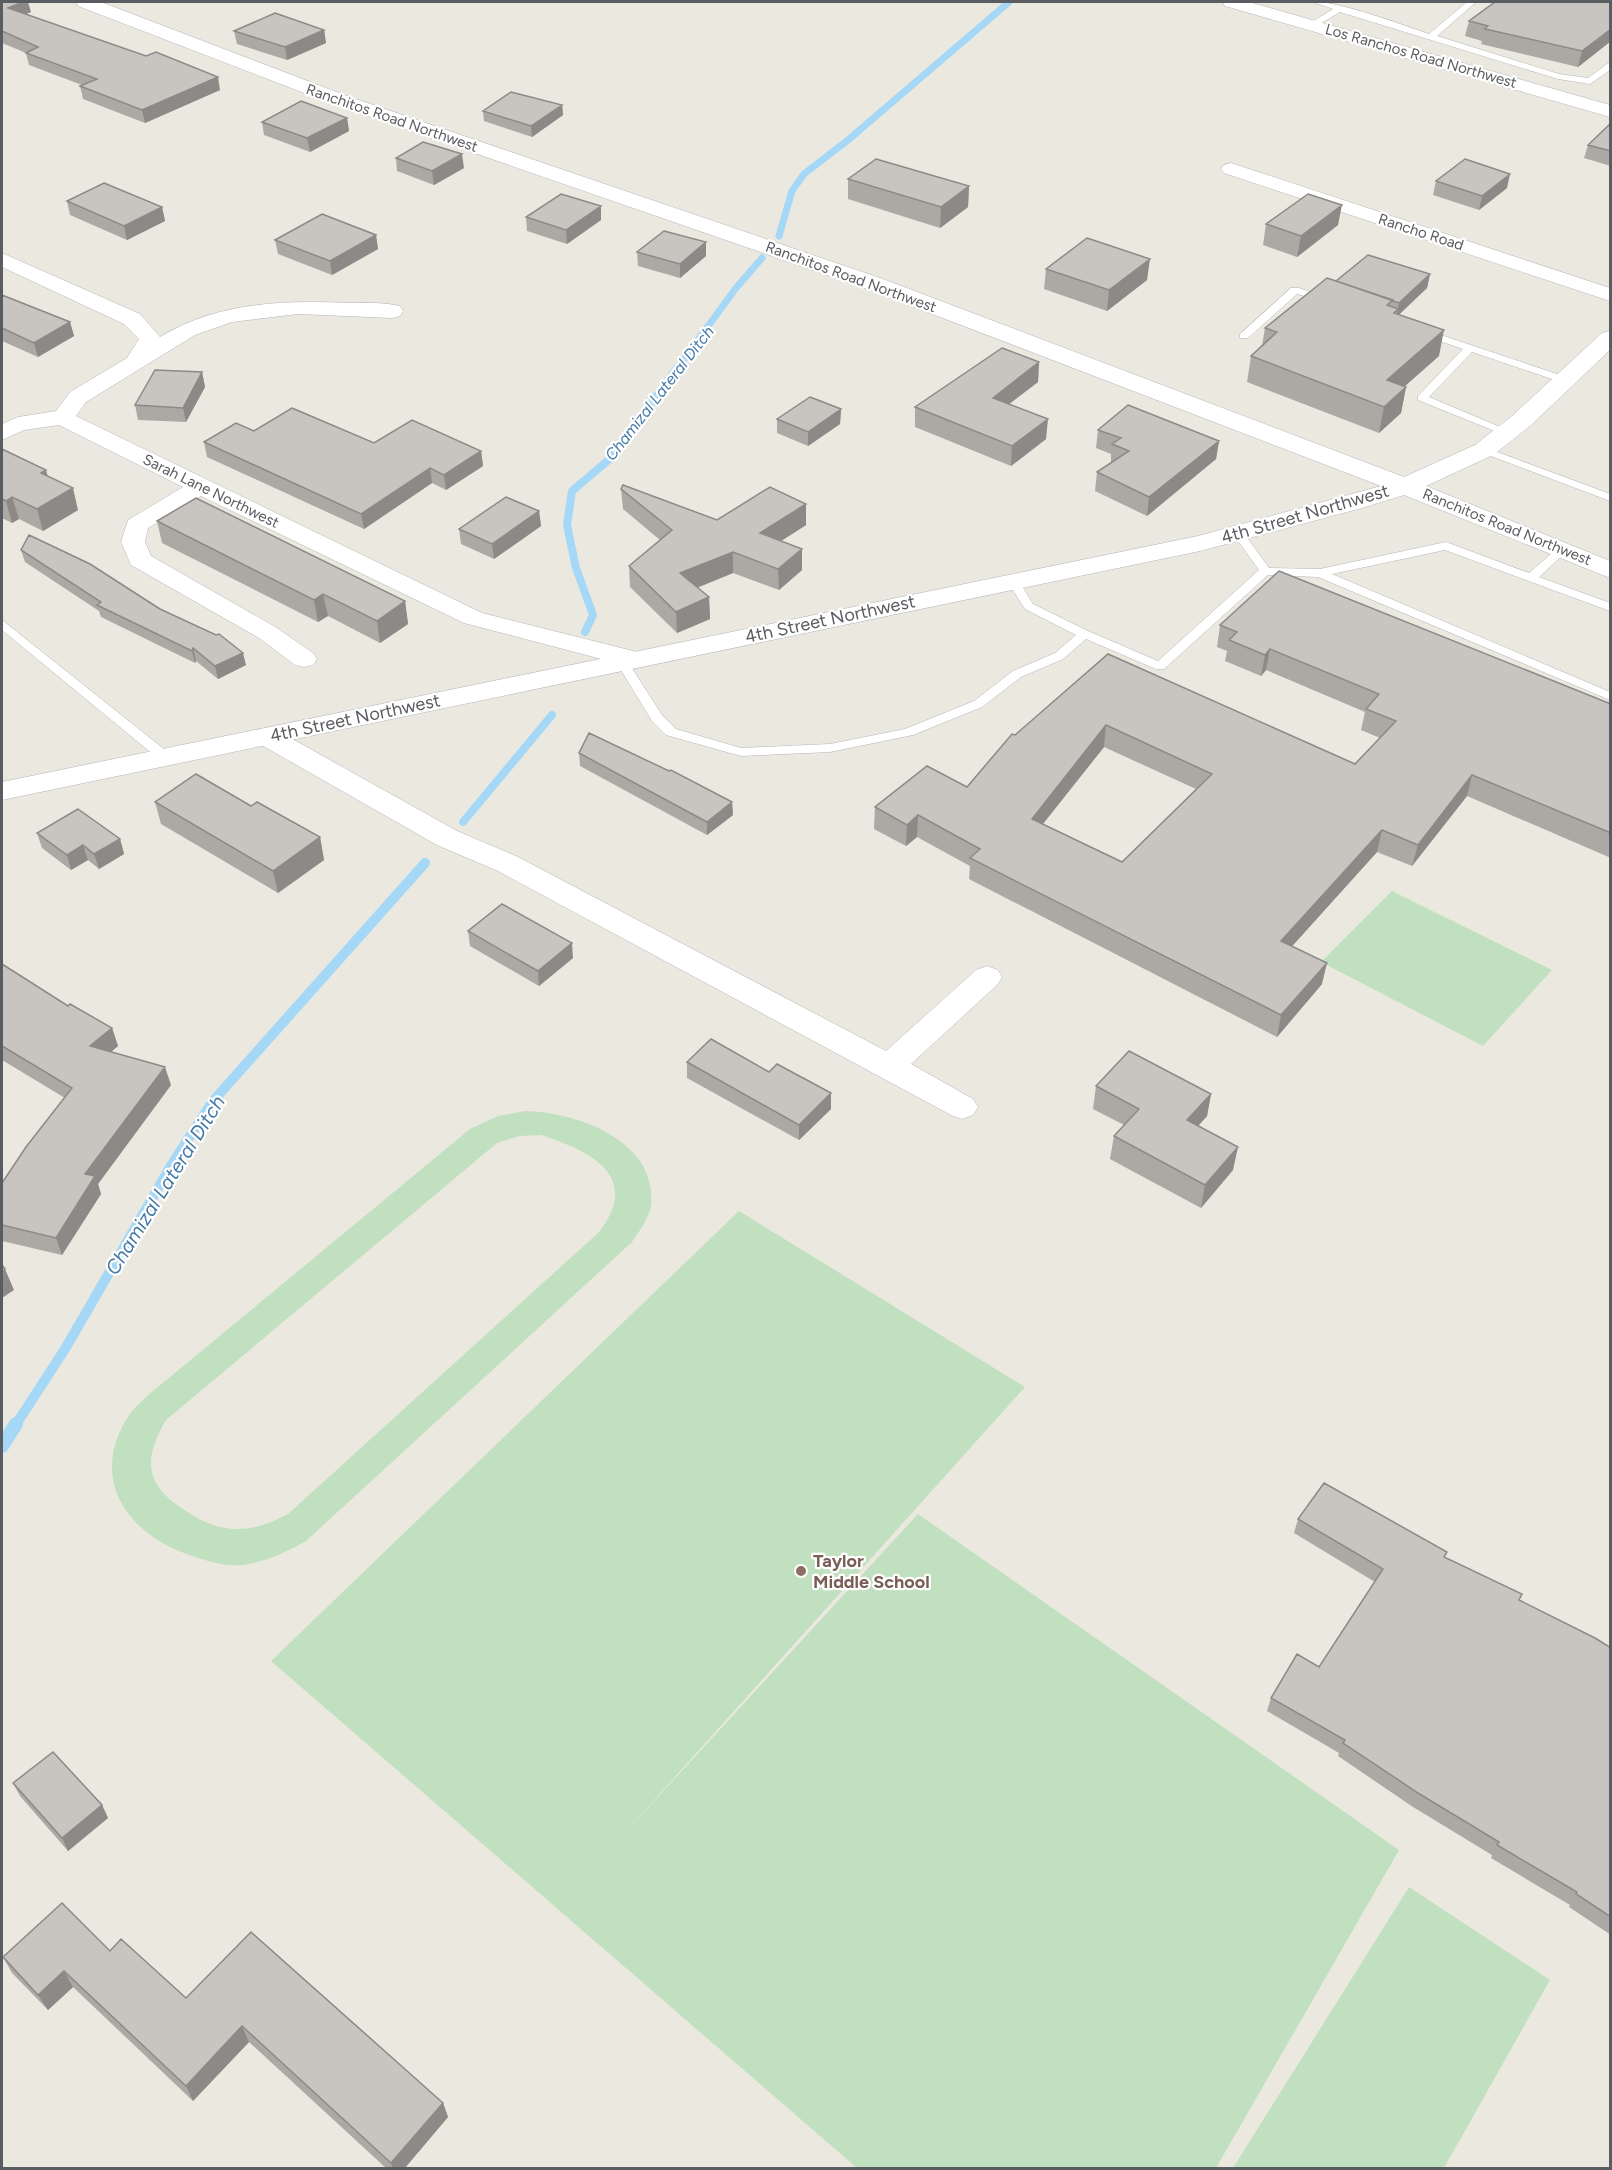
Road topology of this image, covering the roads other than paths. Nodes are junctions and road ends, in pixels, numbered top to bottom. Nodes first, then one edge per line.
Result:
1 (85, 2) edge
2 (1231, 2) edge
3 (1317, 2) edge
4 (1472, 2) edge
5 (1341, 8) junction
6 (1313, 25) junction
7 (1432, 36) junction
8 (1611, 66) edge
9 (1611, 111) edge
10 (1231, 169) dead end
11 (2, 259) edge
12 (1611, 296) edge
13 (1335, 302) edge
14 (392, 311) dead end
15 (1413, 328) edge
16 (1244, 336) dead end
17 (1611, 338) edge
18 (1470, 348) junction
19 (136, 362) junction
20 (1565, 380) junction
21 (64, 417) junction
22 (1506, 432) junction
23 (2, 433) edge
24 (1484, 450) junction
25 (201, 486) junction
26 (1405, 486) junction
27 (1611, 498) edge
28 (1239, 534) junction
29 (1562, 550) junction
30 (1611, 570) edge
31 (1265, 571) junction
32 (1320, 573) junction
33 (1532, 577) junction
34 (1013, 581) junction
35 (1611, 607) edge
36 (2, 624) edge
37 (1084, 634) junction
38 (304, 659) dead end
39 (627, 660) junction
40 (1611, 696) edge
41 (268, 737) junction
42 (165, 757) junction
43 (2, 790) edge
44 (987, 977) dead end
45 (889, 1066) junction
46 (962, 1107) dead end

1 - 26 street, Ranchitos Road Northwest
2 - 6 street, Los Ranchos Road Northwest
3 - 5 lane
4 - 7 lane
5 - 6 lane
5 - 7 lane
6 - 9 street, Los Ranchos Road Northwest
7 - 8 lane
10 - 12 street, Rancho Road
11 - 19 street
13 - 16 lane
14 - 19 street
15 - 18 lane
17 - 20 street, 4th Street Northwest
18 - 20 lane
18 - 22 lane
19 - 21 street
20 - 22 street, 4th Street Northwest
21 - 23 street
21 - 25 street, Sarah Lane Northwest
22 - 24 street, 4th Street Northwest
24 - 26 street, 4th Street Northwest
24 - 27 lane
25 - 38 street
25 - 39 street, Sarah Lane Northwest
26 - 28 street, 4th Street Northwest
26 - 29 street, Ranchitos Road Northwest
28 - 31 lane
28 - 34 street, 4th Street Northwest
29 - 30 street, Ranchitos Road Northwest
29 - 33 lane
31 - 32 lane
31 - 37 lane
32 - 33 lane
32 - 40 lane
33 - 35 lane
34 - 37 lane
34 - 39 street, 4th Street Northwest
36 - 42 lane
37 - 39 lane
39 - 41 street, 4th Street Northwest
41 - 42 street, 4th Street Northwest
41 - 45 street
42 - 43 street, 4th Street Northwest
44 - 45 street
45 - 46 street

